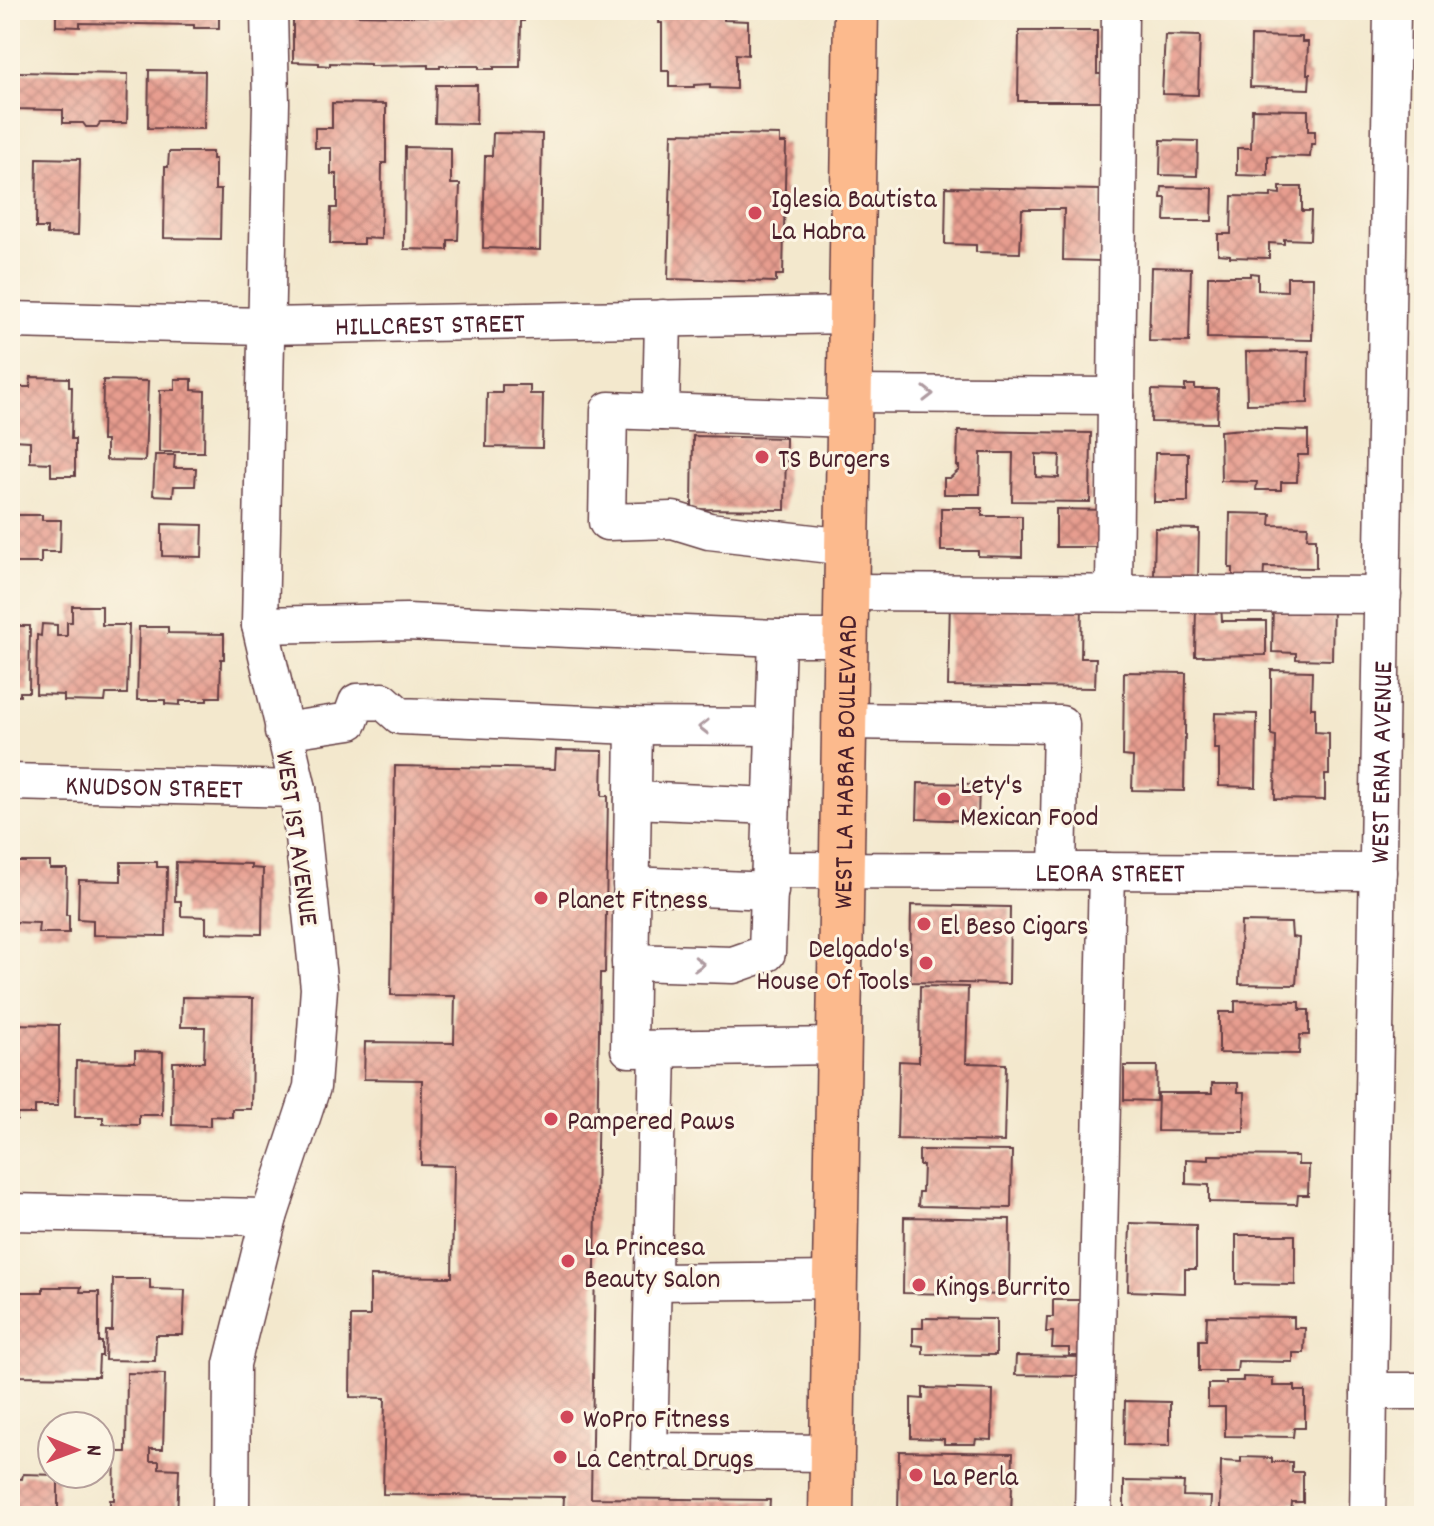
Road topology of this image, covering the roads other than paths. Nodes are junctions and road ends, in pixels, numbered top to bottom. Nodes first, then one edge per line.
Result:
1 (269, 10) edge
2 (856, 10) edge
3 (1120, 10) edge
4 (1392, 10) edge
5 (851, 315) junction
6 (663, 318) junction
7 (10, 320) edge
8 (265, 326) junction
9 (1116, 396) junction
10 (849, 406) junction
11 (661, 412) junction
12 (847, 547) junction
13 (846, 592) junction
14 (1114, 593) junction
15 (1383, 595) junction
16 (260, 625) junction
17 (777, 638) junction
18 (846, 638) junction
19 (844, 721) junction
20 (634, 726) junction
21 (774, 727) junction
22 (283, 731) junction
23 (10, 782) edge
24 (298, 789) junction
25 (633, 800) junction
26 (772, 806) junction
27 (842, 871) junction
28 (1058, 871) junction
29 (1107, 871) junction
30 (1378, 872) junction
31 (770, 880) junction
32 (631, 885) junction
33 (630, 962) junction
34 (839, 1046) junction
35 (658, 1050) junction
36 (10, 1212) edge
37 (269, 1217) junction
38 (835, 1280) junction
39 (652, 1282) junction
40 (1369, 1391) junction
41 (1424, 1391) edge
42 (832, 1453) junction
43 (231, 1516) edge
44 (831, 1516) edge
45 (1093, 1516) edge
46 (1367, 1516) edge

1 - 8 street, WEST 1ST AVENUE
2 - 5 main road, WEST LA HABRA BOULEVARD
3 - 9 street
4 - 15 street, WEST ERNA AVENUE
5 - 6 street, HILLCREST STREET
5 - 10 main road, WEST LA HABRA BOULEVARD
6 - 8 street, HILLCREST STREET
6 - 11 street
7 - 8 street, HILLCREST STREET
8 - 16 street, WEST 1ST AVENUE
10 -> 9 street
9 - 14 street
10 - 11 street
10 - 12 main road, WEST LA HABRA BOULEVARD
11 - 12 street
12 - 13 main road, WEST LA HABRA BOULEVARD
13 - 14 street
13 - 18 main road, WEST LA HABRA BOULEVARD
14 - 15 street
15 - 30 street, WEST ERNA AVENUE
16 - 17 street
16 - 22 street, WEST 1ST AVENUE
17 - 18 street
17 - 21 street
18 - 19 main road, WEST LA HABRA BOULEVARD
19 - 27 main road, WEST LA HABRA BOULEVARD
19 - 28 street
21 -> 20 street
20 - 22 street
20 - 25 street
21 - 26 street
22 - 24 street, WEST 1ST AVENUE
23 - 24 street, KNUDSON STREET
24 - 37 street, WEST 1ST AVENUE
25 - 26 street
25 - 32 street
26 - 31 street
27 - 28 street, LEORA STREET
27 - 31 street, LEORA STREET
27 - 34 main road, WEST LA HABRA BOULEVARD
28 - 29 street, LEORA STREET
29 - 30 street, LEORA STREET
29 - 45 street
30 - 40 street, WEST ERNA AVENUE
31 - 32 street, LEORA STREET
33 -> 31 street
32 - 33 street
33 - 35 street
34 - 35 street
34 - 38 main road, WEST LA HABRA BOULEVARD
35 - 39 street
36 - 37 street
37 - 43 street, WEST 1ST AVENUE
38 - 39 street
38 - 42 main road, WEST LA HABRA BOULEVARD
39 - 42 street
40 - 41 street
40 - 46 street, WEST ERNA AVENUE
42 - 44 main road, WEST LA HABRA BOULEVARD

